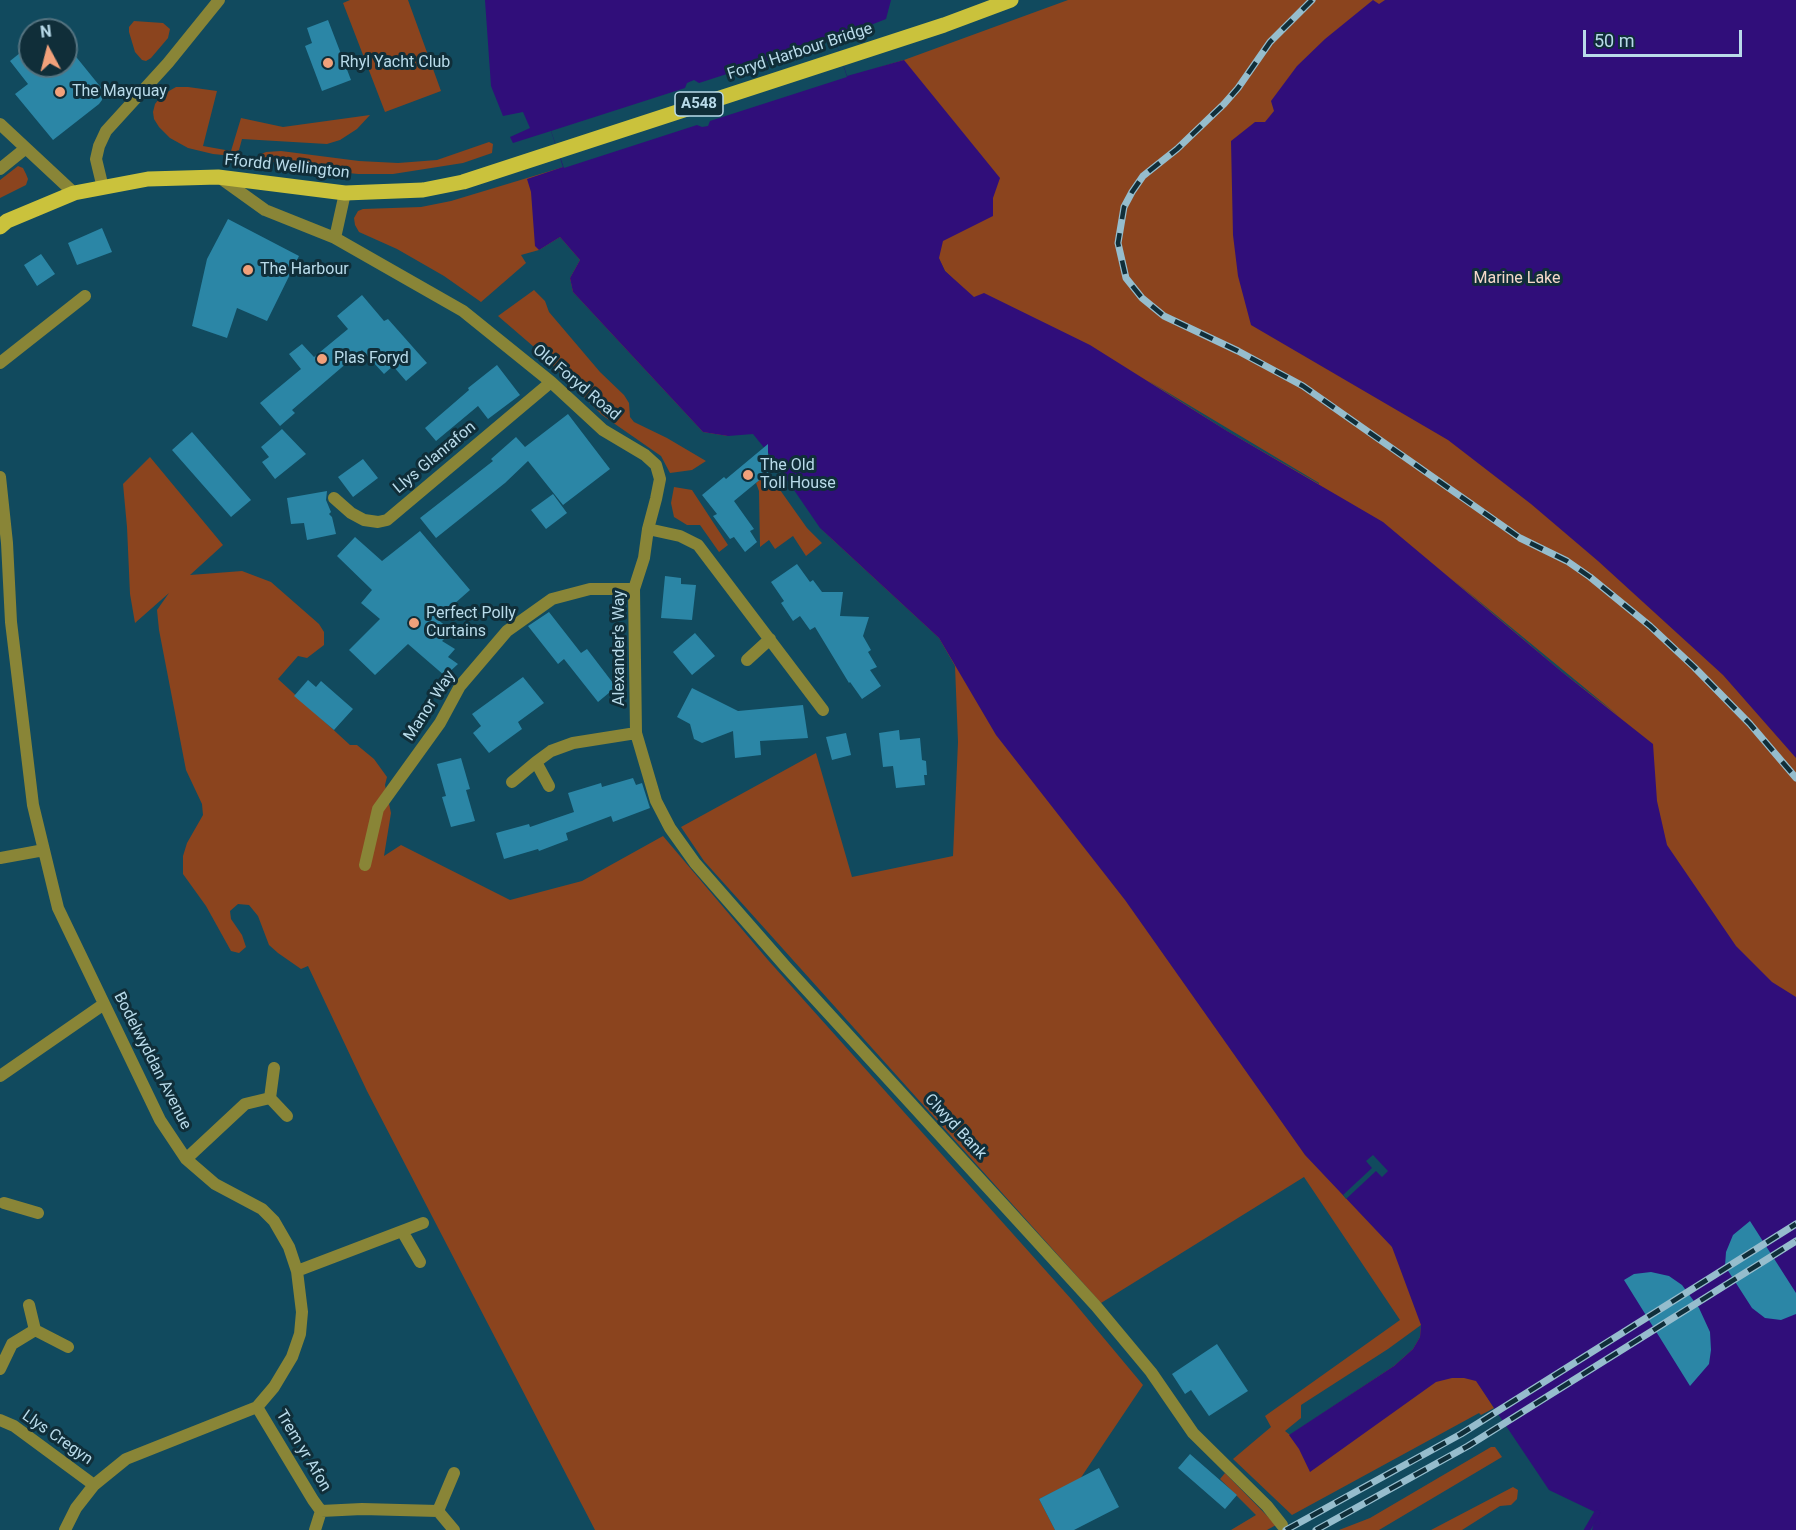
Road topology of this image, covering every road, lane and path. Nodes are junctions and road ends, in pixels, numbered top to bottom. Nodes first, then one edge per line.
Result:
1 (219, 0) edge
2 (981, 0) edge
3 (1011, 0) edge
4 (944, 25) junction
5 (0, 124) edge
6 (26, 147) junction
7 (0, 169) edge
8 (218, 177) junction
9 (463, 182) joint
10 (103, 188) junction
11 (74, 193) junction
12 (345, 193) junction
13 (0, 227) edge
14 (335, 238) junction
15 (86, 296) dead end
16 (0, 363) edge
17 (551, 382) junction
18 (0, 477) edge
19 (334, 498) dead end
20 (648, 529) junction
21 (3, 544) edge
22 (634, 589) junction
23 (770, 639) junction
24 (747, 660) dead end
25 (823, 710) dead end
26 (636, 733) junction
27 (536, 762) junction
28 (512, 782) dead end
29 (549, 786) dead end
30 (44, 850) junction
31 (0, 858) edge
32 (365, 865) dead end
33 (104, 1004) junction
34 (274, 1068) dead end
35 (0, 1076) edge
36 (270, 1098) junction
37 (287, 1116) dead end
38 (186, 1159) junction
39 (1, 1203) edge
40 (39, 1213) dead end
41 (423, 1222) dead end
42 (402, 1231) junction
43 (420, 1262) dead end
44 (297, 1271) junction
45 (29, 1305) dead end
46 (34, 1330) junction
47 (68, 1347) dead end
48 (0, 1369) edge
49 (257, 1407) junction
50 (0, 1420) edge
51 (454, 1473) dead end
52 (94, 1485) junction
53 (321, 1511) junction
54 (438, 1511) junction
55 (1282, 1525) dead end
56 (65, 1530) edge
57 (315, 1530) edge
58 (454, 1530) edge

1 - 10 street
2 - 4 main road, A548
3 - 4 main road, A548
4 - 9 main road, Foryd Harbour Bridge / A548
5 - 6 street
6 - 7 street
6 - 11 street
8 - 10 main road, Ffordd Wellington / A548
8 - 12 main road, Ffordd Wellington / A548
8 - 14 street, Old Foryd Road
9 - 12 main road, Ffordd Wellington / A548
10 - 11 main road, A548
11 - 13 main road, A548
12 - 14 street
14 - 17 street, Old Foryd Road
15 - 16 street
17 - 19 street, Llys Glanrafon
17 - 20 street, Old Foryd Road
18 - 21 street, Bodelwyddan Avenue
20 - 22 street, Alexander's Way
20 - 23 street
21 - 30 street, Bodelwyddan Avenue
22 - 26 street, Alexander's Way
22 - 32 street, Manor Way
23 - 24 street
23 - 25 street
26 - 27 street
26 - 55 street, Clwyd Bank
27 - 28 street
27 - 29 street
30 - 31 street
30 - 33 street, Bodelwyddan Avenue
33 - 35 street
33 - 38 street, Bodelwyddan Avenue
34 - 36 street
36 - 37 street
36 - 38 street
38 - 44 street, Bodelwyddan Avenue
39 - 40 street
41 - 42 street
42 - 43 street
42 - 44 street
44 - 49 street, Bodelwyddan Avenue
45 - 46 street
46 - 47 street
46 - 48 street
49 - 52 street
49 - 53 street, Trem yr Afon
50 - 52 street, Llys Cregyn
51 - 54 street
52 - 56 street
53 - 54 street, Trem yr Afon
53 - 57 street, Trem yr Afon
54 - 58 street

